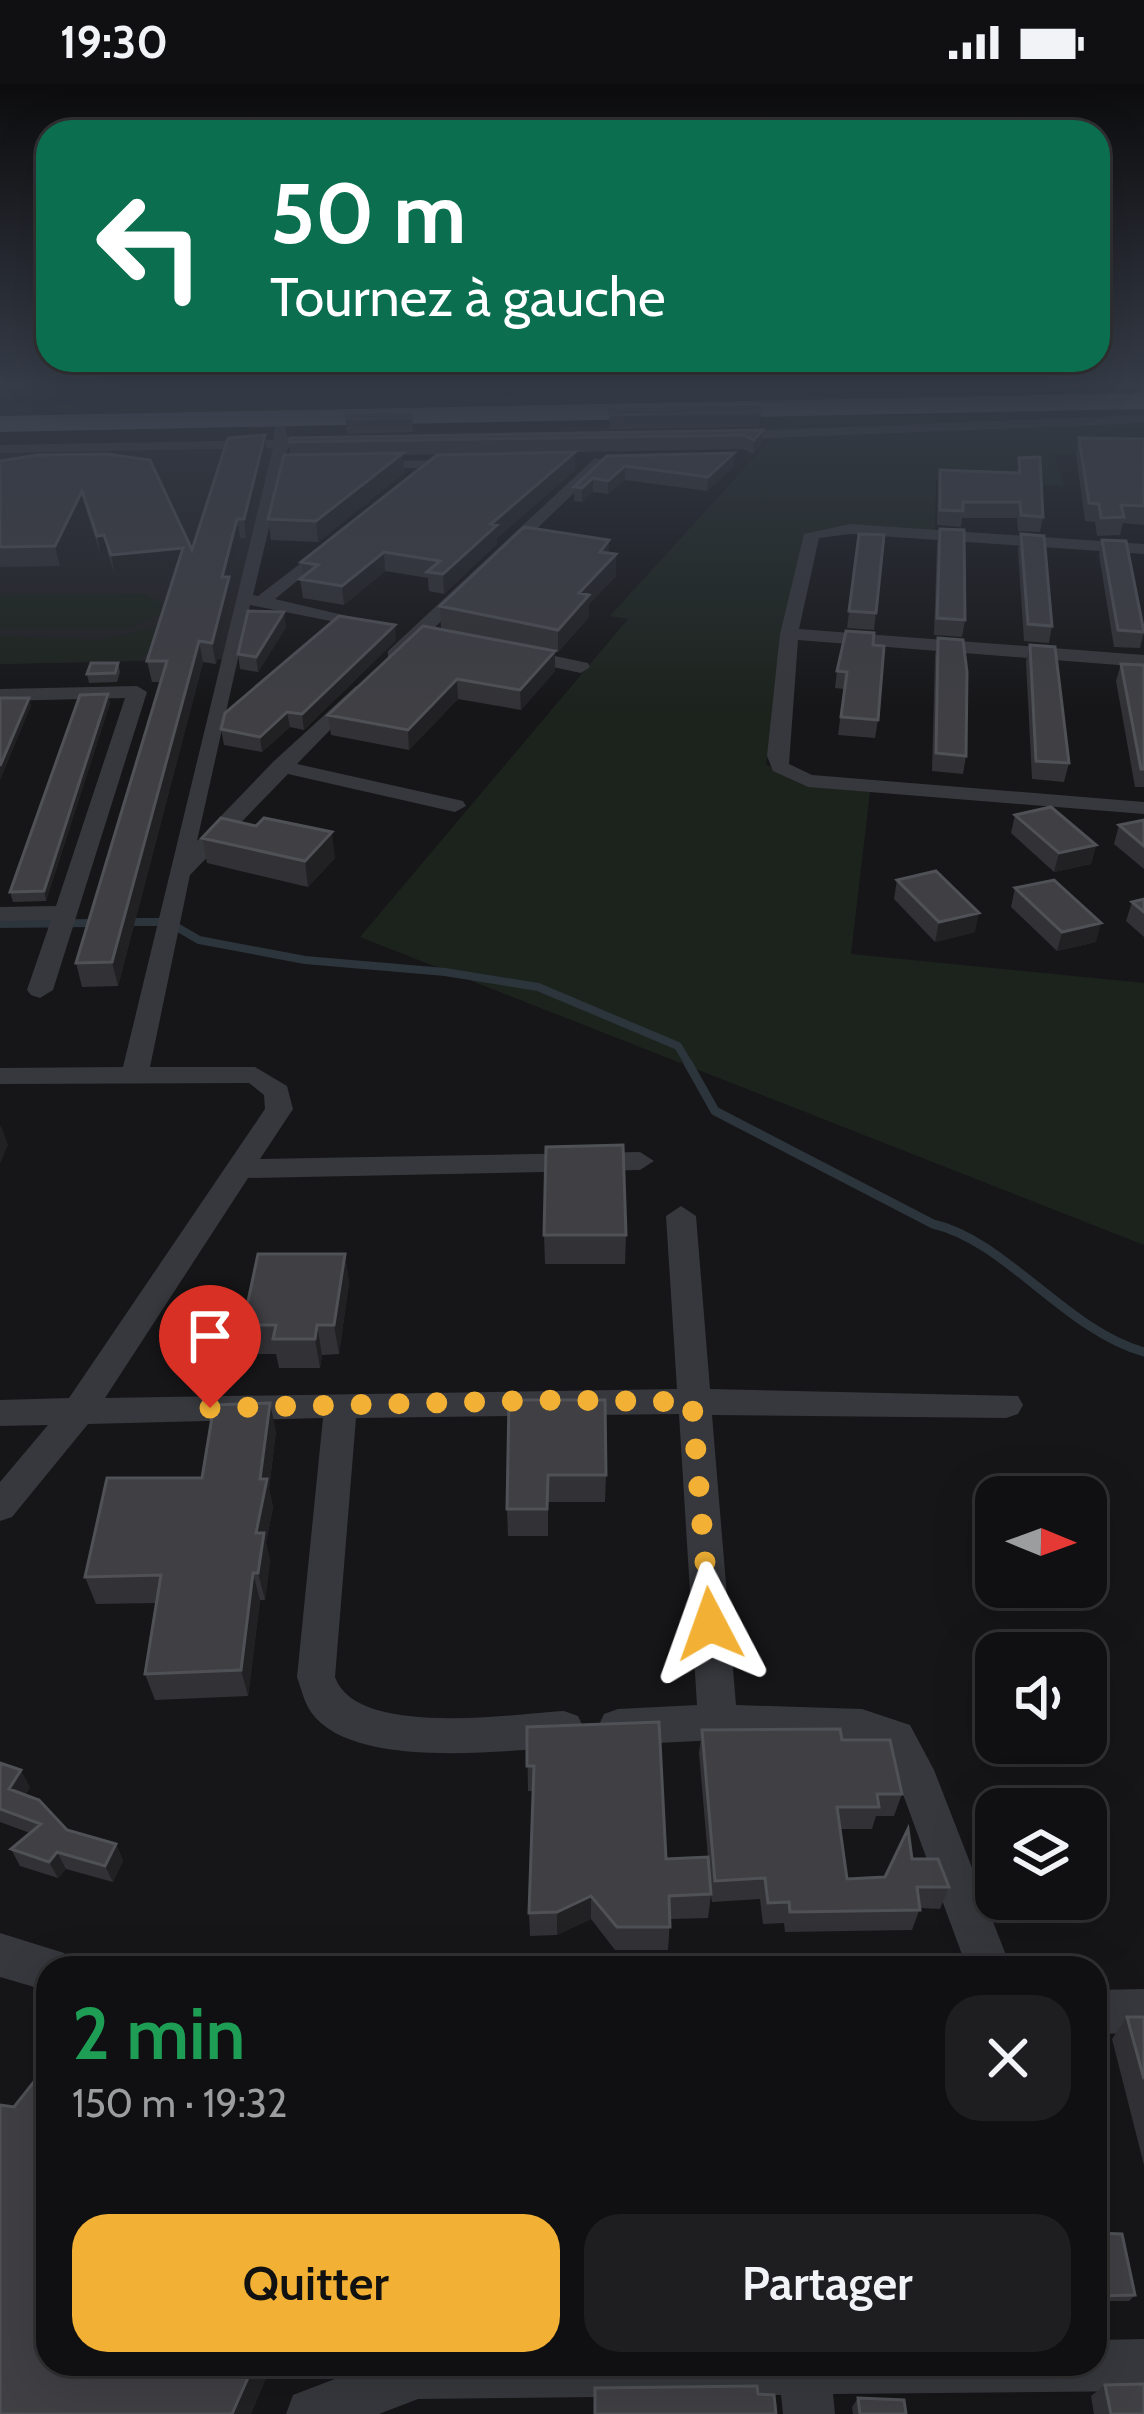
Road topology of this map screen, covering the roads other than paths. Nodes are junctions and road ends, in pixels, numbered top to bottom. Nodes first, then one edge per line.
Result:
1 (271, 494) edge
2 (557, 494) edge
3 (346, 533) edge
4 (1144, 549) edge
5 (252, 600) junction
6 (418, 634) junction
7 (789, 634) junction
8 (441, 639) edge
9 (488, 648) edge
10 (1144, 661) edge
11 (581, 667) dead end
12 (0, 695) edge
13 (280, 766) junction
14 (455, 806) dead end
15 (1144, 808) edge
16 (179, 873) junction
17 (63, 913) junction
18 (0, 914) edge
19 (40, 990) dead end
20 (136, 1073) junction
21 (0, 1076) edge
22 (640, 1161) dead end
23 (241, 1169) junction
24 (681, 1216) dead end
25 (692, 1402) junction
26 (341, 1405) junction
27 (1006, 1405) dead end
28 (78, 1412) junction
29 (0, 1413) edge
30 (0, 1507) edge
31 (718, 1722) junction
32 (0, 1954) edge
33 (984, 1956) edge
34 (36, 1965) edge
35 (1144, 2011) edge
36 (1107, 2012) edge
37 (1144, 2365) edge
38 (1107, 2368) edge
39 (410, 2376) edge
40 (483, 2376) edge
41 (1001, 2376) edge
42 (807, 2391) edge
43 (312, 2414) edge

1 - 5 street
2 - 6 street
3 - 5 street
4 - 7 street
5 - 6 street
5 - 16 street
6 - 8 street
6 - 13 street
7 - 10 street
7 - 15 street
9 - 11 street
12 - 17 street
13 - 14 street
13 - 16 street
16 - 20 street
17 - 18 street
17 - 19 street
20 - 21 street
20 - 23 street
22 - 23 street
23 - 28 street
24 - 25 street
25 - 26 street
25 - 27 street
25 - 31 street
26 - 28 street
26 - 31 street
28 - 29 street
28 - 30 street
31 - 33 street
32 - 34 street
35 - 36 street
37 - 38 street
39 - 43 street
40 - 42 street
41 - 42 street

